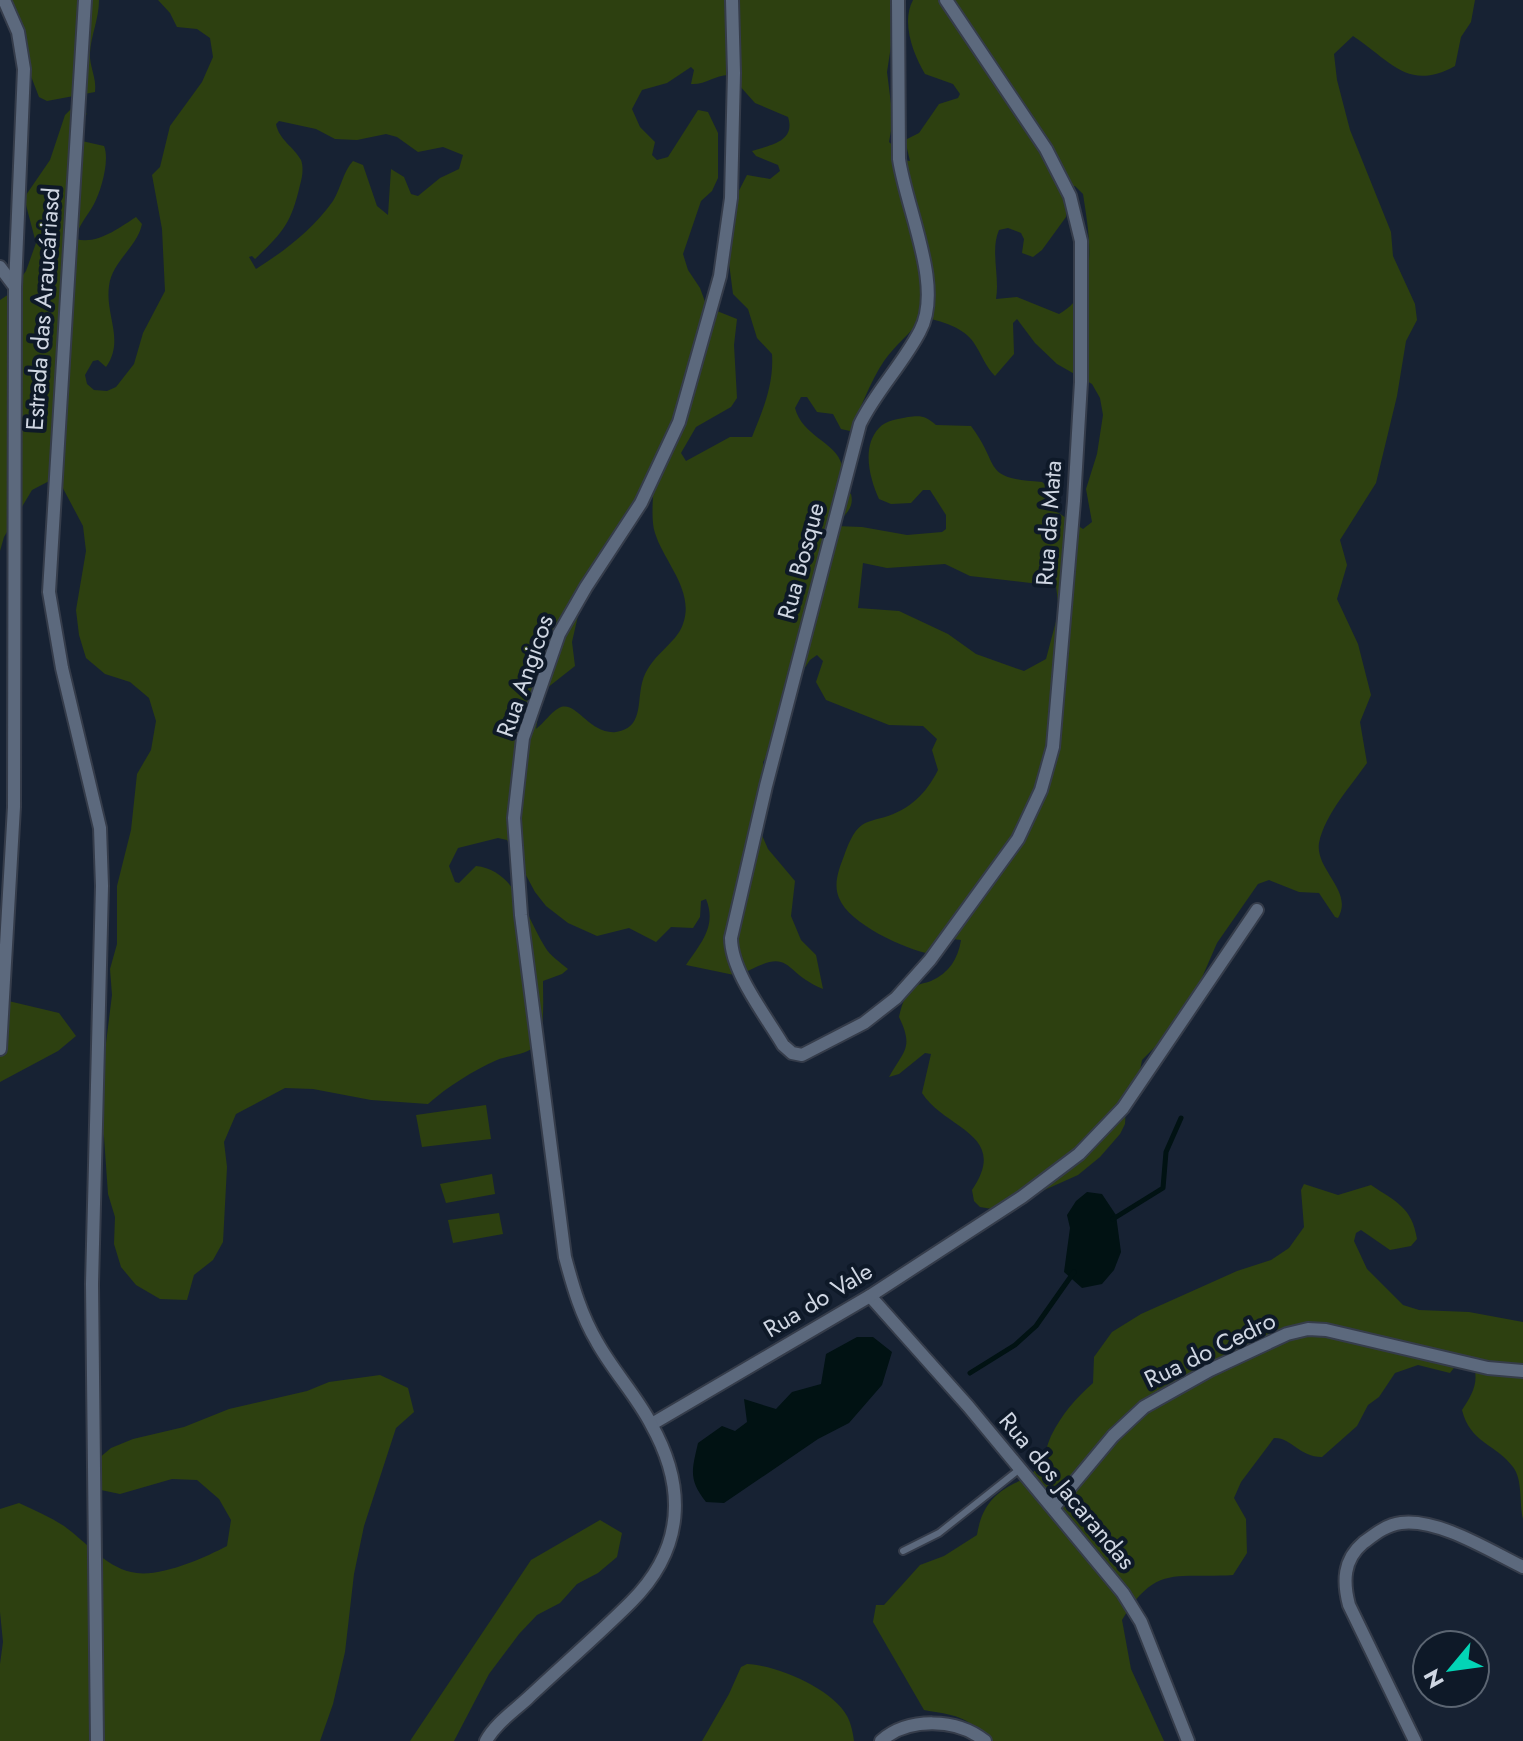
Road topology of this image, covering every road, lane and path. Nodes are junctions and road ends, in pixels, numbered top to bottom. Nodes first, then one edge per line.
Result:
1 (4, 0) edge
2 (85, 0) edge
3 (732, 0) edge
4 (898, 0) edge
5 (946, 0) edge
6 (0, 267) edge
7 (15, 287) junction
8 (1257, 910) dead end
9 (864, 1023) joint
10 (0, 1049) edge
11 (870, 1296) junction
12 (1523, 1371) edge
13 (652, 1424) junction
14 (1021, 1468) junction
15 (1053, 1508) junction
16 (903, 1551) dead end
17 (1523, 1567) edge
18 (97, 1741) edge
19 (486, 1741) edge
20 (881, 1741) edge
21 (985, 1741) edge
22 (1188, 1741) edge
23 (1415, 1741) edge

1 - 7 street
2 - 18 street, Estrada das Araucáriasd
3 - 13 street, Rua Angicos
4 - 9 street, Rua Bosque
5 - 9 street, Rua da Mata
6 - 7 street
7 - 10 street
8 - 11 street, Rua do Vale
11 - 13 street, Rua do Vale
11 - 14 street, Rua dos Jacarandas
12 - 15 street, Rua do Cedro
13 - 19 street
14 - 15 street, Rua dos Jacarandas
14 - 16 lane
15 - 22 street, Rua dos Jacarandas
17 - 23 street
20 - 21 street

